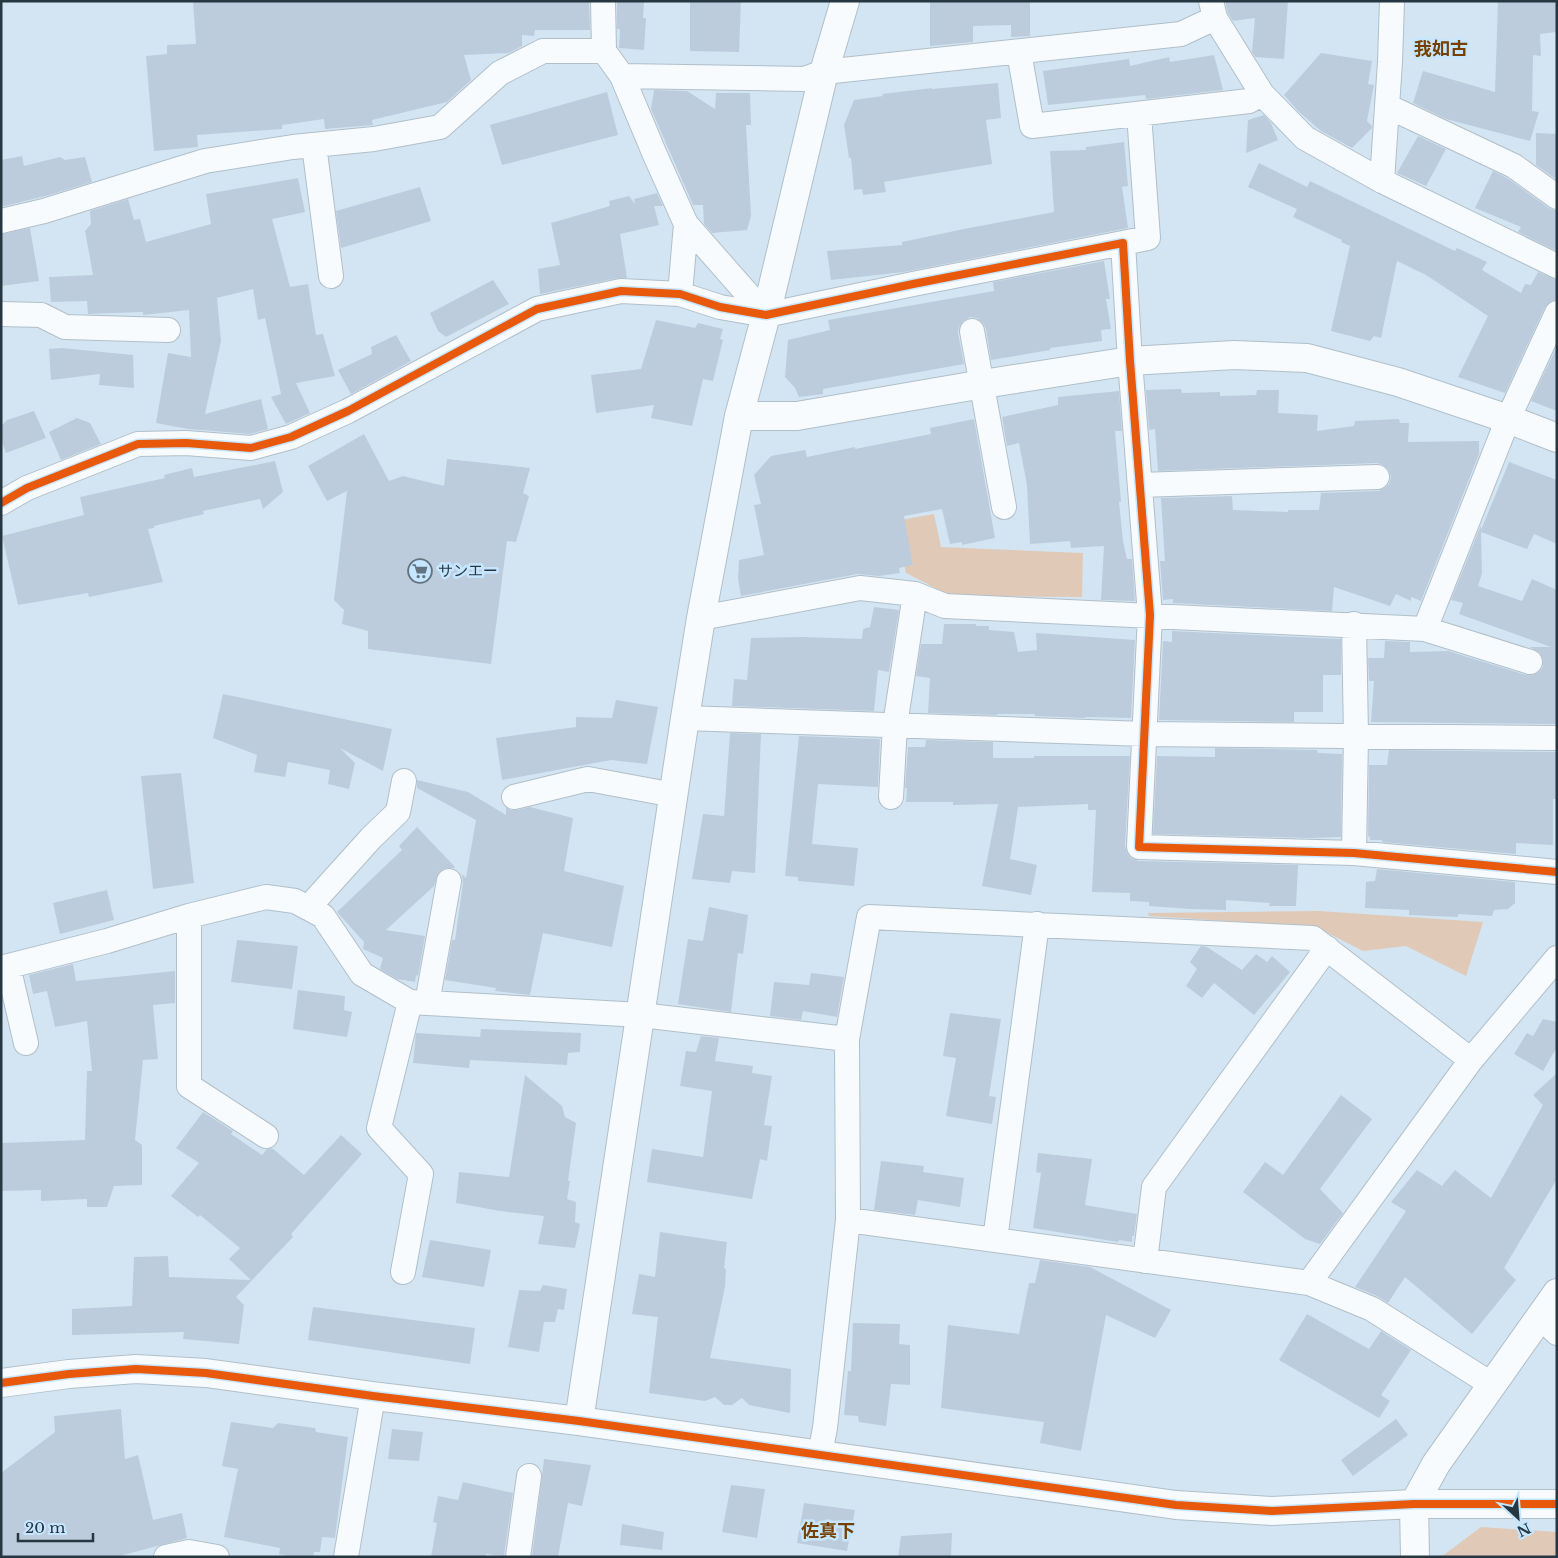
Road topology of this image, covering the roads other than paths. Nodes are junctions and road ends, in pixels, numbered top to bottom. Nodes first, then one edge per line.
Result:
1 (603, 1) edge
2 (845, 1) edge
3 (1392, 1) edge
4 (1213, 10) edge
5 (604, 51) junction
6 (1019, 52) junction
7 (824, 72) junction
8 (622, 76) junction
9 (1262, 94) junction
10 (1387, 106) junction
11 (1139, 114) junction
12 (314, 145) junction
13 (1382, 181) junction
14 (1557, 197) edge
15 (1, 221) edge
16 (686, 224) junction
17 (1123, 243) junction
18 (1557, 266) edge
19 (330, 276) dead end
20 (680, 294) junction
21 (1557, 313) edge
22 (1, 314) edge
23 (766, 315) junction
24 (168, 330) dead end
25 (972, 331) dead end
26 (1130, 361) junction
27 (983, 384) junction
28 (738, 416) junction
29 (1508, 419) junction
30 (1557, 438) edge
31 (1377, 477) dead end
32 (1140, 485) junction
33 (1, 503) edge
34 (1004, 507) dead end
35 (915, 594) junction
36 (1150, 616) junction
37 (701, 618) junction
38 (1354, 624) junction
39 (1425, 628) junction
40 (1530, 662) dead end
41 (685, 718) junction
42 (895, 725) junction
43 (1144, 734) junction
44 (1356, 736) junction
45 (1557, 738) edge
46 (404, 781) dead end
47 (674, 795) junction
48 (514, 797) dead end
49 (891, 797) dead end
50 (1354, 853) junction
51 (1557, 872) edge
52 (449, 881) dead end
53 (308, 908) junction
54 (189, 916) junction
55 (1037, 924) junction
56 (1327, 948) junction
57 (1557, 958) edge
58 (4, 967) edge
59 (418, 1002) junction
60 (641, 1014) junction
61 (847, 1039) junction
62 (26, 1043) dead end
63 (1471, 1060) junction
64 (266, 1136) dead end
65 (848, 1220) junction
66 (995, 1240) junction
67 (1146, 1261) junction
68 (404, 1272) dead end
69 (1309, 1283) junction
70 (1557, 1292) edge
71 (1548, 1324) edge
72 (1, 1383) edge
73 (1491, 1384) junction
74 (373, 1396) junction
75 (579, 1421) junction
76 (820, 1454) junction
77 (529, 1476) dead end
78 (1414, 1504) junction
79 (1557, 1504) edge
80 (166, 1557) edge
81 (217, 1557) edge
82 (346, 1557) edge
83 (518, 1557) edge
84 (1415, 1557) edge

1 - 5 street
2 - 7 street
3 - 10 street
4 - 6 street
4 - 9 street
5 - 8 street
5 - 12 street
6 - 7 street
6 - 11 street
7 - 8 street
7 - 23 street
8 - 16 street
9 - 11 street
9 - 13 street
10 - 13 street
10 - 14 street
11 - 17 street
12 - 15 street
12 - 19 street
13 - 18 street
16 - 20 street
16 - 23 street
17 - 23 street
17 - 26 street
20 - 23 street
20 - 33 street
21 - 29 street
22 - 24 street
23 - 28 street
25 - 27 street
26 - 27 street
26 - 29 street
26 - 32 street
27 - 28 street
27 - 34 street
28 - 37 street
29 - 30 street
29 - 39 street
31 - 32 street
32 - 36 street
35 - 36 street
35 - 37 street
35 - 42 street
36 - 38 street
36 - 43 street
37 - 41 street
38 - 39 street
38 - 44 street
39 - 40 street
41 - 42 street
41 - 47 street
42 - 43 street
42 - 49 street
43 - 44 street
43 - 50 street
44 - 45 street
44 - 50 street
46 - 53 street
47 - 48 street
47 - 60 street
50 - 51 street
52 - 59 street
53 - 54 street
53 - 59 street
54 - 58 street
54 - 64 street
55 - 56 street
55 - 61 street
55 - 66 street
56 - 63 street
56 - 67 street
57 - 63 street
58 - 62 street
59 - 60 street
59 - 68 street
60 - 61 street
60 - 75 street
61 - 65 street
63 - 69 street
65 - 66 street
65 - 76 street
66 - 67 street
67 - 69 street
69 - 73 street
70 - 71 street
71 - 73 street
72 - 74 street
73 - 78 street
74 - 75 street
74 - 82 street
75 - 76 street
76 - 78 street
77 - 83 street
78 - 79 street
78 - 84 street
80 - 81 street

